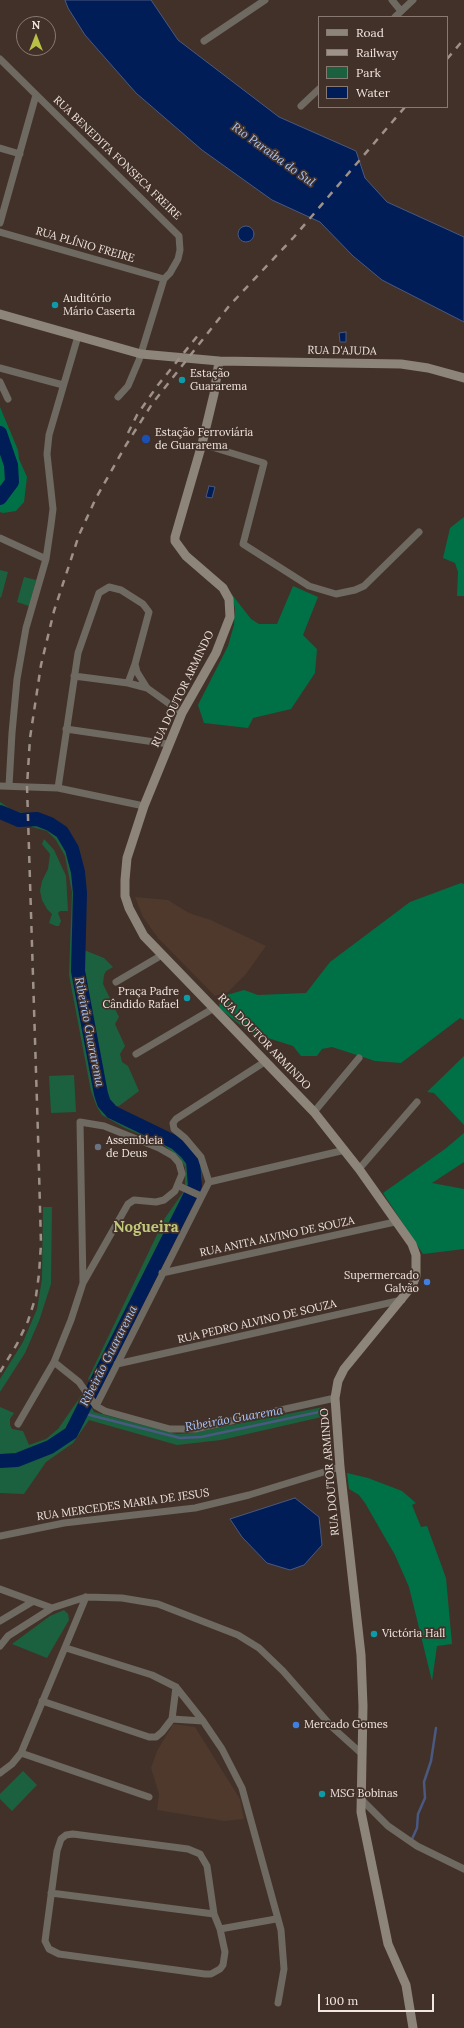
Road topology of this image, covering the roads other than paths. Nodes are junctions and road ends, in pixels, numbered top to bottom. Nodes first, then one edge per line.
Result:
1 (265, 0) edge
2 (392, 0) edge
3 (413, 0) edge
4 (401, 11) junction
5 (397, 16) edge
6 (204, 41) dead end
7 (0, 59) edge
8 (318, 90) edge
9 (36, 95) junction
10 (301, 106) dead end
11 (0, 148) edge
12 (20, 154) junction
13 (0, 223) edge
14 (0, 232) edge
15 (164, 279) junction
16 (0, 314) edge
17 (78, 336) junction
18 (141, 354) junction
19 (219, 361) junction
20 (0, 368) edge
21 (464, 378) edge
22 (0, 382) edge
23 (63, 384) junction
24 (118, 397) dead end
25 (8, 399) dead end
26 (202, 444) junction
27 (419, 532) dead end
28 (0, 538) edge
29 (46, 559) junction
30 (135, 664) junction
31 (74, 676) junction
32 (128, 683) junction
33 (147, 688) junction
34 (182, 713) junction
35 (66, 729) junction
36 (168, 744) junction
37 (0, 786) edge
38 (9, 786) junction
39 (58, 788) junction
40 (144, 806) junction
41 (162, 956) junction
42 (116, 982) dead end
43 (214, 1008) junction
44 (136, 1054) dead end
45 (359, 1058) dead end
46 (266, 1061) junction
47 (417, 1102) dead end
48 (314, 1112) junction
49 (345, 1150) junction
50 (359, 1169) junction
51 (208, 1182) junction
52 (180, 1186) junction
53 (199, 1196) junction
54 (396, 1222) junction
55 (162, 1273) junction
56 (83, 1284) junction
57 (402, 1300) junction
58 (54, 1362) junction
59 (117, 1364) junction
60 (335, 1398) junction
61 (94, 1404) junction
62 (18, 1424) dead end
63 (340, 1466) junction
64 (0, 1536) edge
65 (0, 1589) edge
66 (86, 1597) junction
67 (32, 1602) junction
68 (52, 1608) junction
69 (0, 1621) edge
70 (0, 1646) edge
71 (66, 1648) junction
72 (176, 1687) junction
73 (42, 1701) junction
74 (172, 1719) junction
75 (203, 1721) junction
76 (21, 1753) junction
77 (362, 1754) junction
78 (0, 1773) edge
79 (150, 1797) dead end
80 (361, 1799) junction
81 (464, 1869) edge
82 (51, 1893) junction
83 (214, 1914) junction
84 (276, 1919) junction
85 (220, 1929) junction
86 (278, 2003) dead end
87 (413, 2028) edge

1 - 6 street
2 - 4 street
3 - 4 street
4 - 5 street
7 - 9 street, RUA BENEDITA FONSECA FREIRE
8 - 10 street
9 - 12 street
9 - 15 street, RUA BENEDITA FONSECA FREIRE
11 - 12 street
12 - 13 street
14 - 15 street, RUA PLÍNIO FREIRE
15 - 18 street, RUA BENEDITA FONSECA FREIRE
16 - 17 street, RUA D'AJUDA
17 - 18 street, RUA D'AJUDA
17 - 23 street
18 - 19 street, RUA D'AJUDA
18 - 24 street, RUA BENEDITA FONSECA FREIRE
19 - 21 street, RUA D'AJUDA
19 - 26 street, RUA DOUTOR ARMINDO
20 - 23 street
22 - 25 street
23 - 29 street
26 - 27 street
26 - 34 street, RUA DOUTOR ARMINDO
28 - 29 street
29 - 38 street
30 - 31 street
30 - 32 street
30 - 33 street
31 - 32 street
31 - 35 street
32 - 33 street
33 - 34 street
34 - 36 street, RUA DOUTOR ARMINDO
35 - 36 street
35 - 39 street
36 - 40 street, RUA DOUTOR ARMINDO
37 - 38 street
38 - 39 street
39 - 40 street
40 - 41 street, RUA DOUTOR ARMINDO
41 - 42 street
41 - 43 street, RUA DOUTOR ARMINDO
43 - 44 street
43 - 46 street, RUA DOUTOR ARMINDO
45 - 48 street
46 - 48 street, RUA DOUTOR ARMINDO
46 - 51 street
47 - 50 street
48 - 49 street, RUA DOUTOR ARMINDO
49 - 50 street, RUA DOUTOR ARMINDO
49 - 51 street
50 - 54 street, RUA DOUTOR ARMINDO
51 - 53 street
52 - 53 street
52 - 56 street
52 - 56 street
53 - 55 street
54 - 55 street, RUA ANITA ALVINO DE SOUZA
54 - 57 street, RUA DOUTOR ARMINDO
55 - 59 street
56 - 58 street
57 - 59 street, RUA PEDRO ALVINO DE SOUZA
57 - 60 street, RUA DOUTOR ARMINDO
58 - 61 street
58 - 62 street
59 - 61 street
60 - 61 street
60 - 63 street, RUA DOUTOR ARMINDO
63 - 64 street, RUA MERCEDES MARIA DE JESUS
63 - 77 street, RUA DOUTOR ARMINDO
65 - 67 street
66 - 68 street
66 - 71 street
66 - 77 street
67 - 68 street
67 - 69 street
68 - 70 street
71 - 72 street
71 - 73 street
72 - 74 street
72 - 75 street
73 - 74 street
73 - 76 street
74 - 75 street
75 - 84 street
76 - 78 street
76 - 79 street
77 - 80 street, RUA DOUTOR ARMINDO
80 - 81 street
80 - 87 street, RUA DOUTOR ARMINDO
82 - 83 street
82 - 83 street
82 - 85 street
83 - 85 street
84 - 85 street
84 - 86 street

